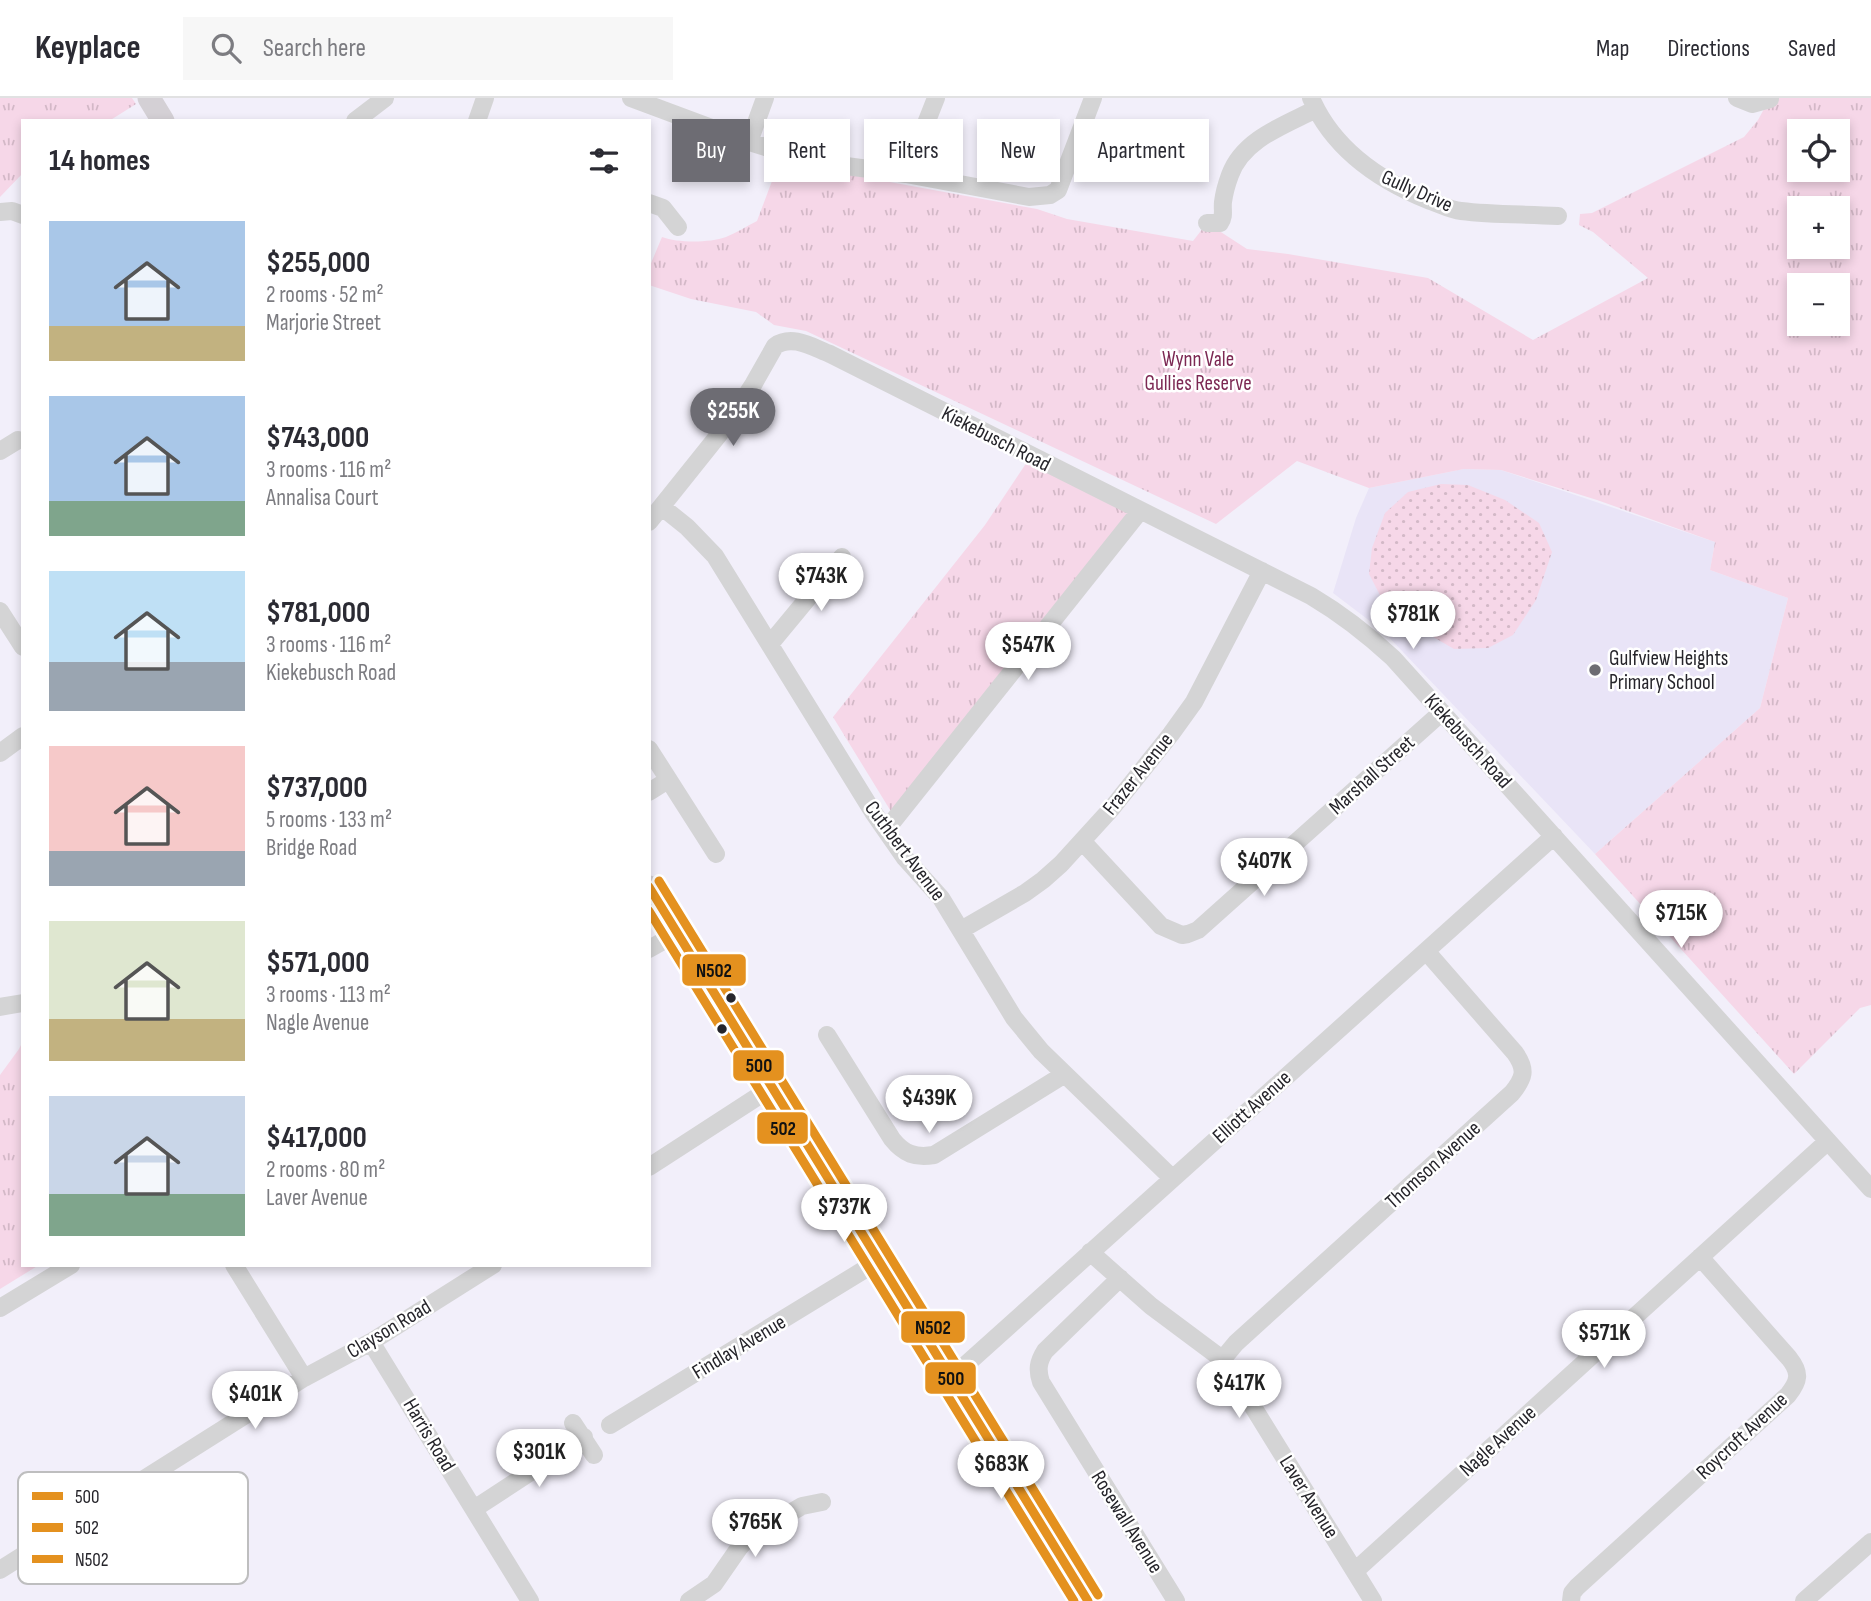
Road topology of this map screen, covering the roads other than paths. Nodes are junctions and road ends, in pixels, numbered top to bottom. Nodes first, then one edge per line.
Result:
1 (149, 98) edge
2 (167, 98) edge
3 (385, 98) edge
4 (485, 98) edge
5 (631, 98) edge
6 (765, 98) edge
7 (936, 98) edge
8 (1093, 98) edge
9 (1314, 104) edge
10 (162, 119) edge
11 (180, 119) edge
12 (358, 119) edge
13 (478, 119) edge
14 (687, 119) edge
15 (928, 119) edge
16 (750, 139) edge
17 (750, 142) edge
18 (864, 168) edge
19 (949, 182) edge
20 (651, 204) edge
21 (1558, 216) dead end
22 (1207, 223) dead end
23 (678, 227) dead end
24 (18, 440) dead end
25 (0, 452) edge
26 (662, 507) junction
27 (1140, 511) junction
28 (651, 520) edge
29 (842, 557) dead end
30 (1262, 571) junction
31 (0, 611) edge
32 (21, 644) edge
33 (770, 644) junction
34 (1442, 712) junction
35 (21, 737) edge
36 (651, 752) edge
37 (0, 753) edge
38 (668, 780) junction
39 (651, 791) edge
40 (886, 830) junction
41 (1554, 836) junction
42 (1082, 841) junction
43 (716, 854) dead end
44 (651, 894) edge
45 (651, 918) edge
46 (961, 930) junction
47 (664, 941) edge
48 (1426, 951) junction
49 (21, 1003) edge
50 (0, 1007) edge
51 (827, 1035) dead end
52 (1065, 1074) junction
53 (767, 1091) junction
54 (1828, 1141) junction
55 (651, 1166) edge
56 (1172, 1178) junction
57 (1871, 1189) edge
58 (1090, 1252) junction
59 (1700, 1257) junction
60 (873, 1264) junction
61 (68, 1267) edge
62 (235, 1267) edge
63 (490, 1267) edge
64 (1120, 1278) junction
65 (0, 1308) edge
66 (371, 1342) junction
67 (1222, 1361) junction
68 (304, 1378) junction
69 (948, 1384) junction
70 (610, 1425) dead end
71 (594, 1455) dead end
72 (155, 1472) edge
73 (822, 1502) dead end
74 (474, 1509) junction
75 (1871, 1542) edge
76 (18, 1559) edge
77 (0, 1570) edge
78 (1355, 1571) junction
79 (1077, 1598) edge
80 (530, 1601) edge
81 (689, 1601) edge
82 (1176, 1601) edge
83 (1373, 1601) edge
84 (1571, 1601) edge
85 (1804, 1601) edge

1 - 10 main road
2 - 11 main road
3 - 12 street
4 - 13 street
5 - 14 street
6 - 16 street
7 - 15 street
8 - 19 street
9 - 21 street, Gully Drive
9 - 22 street
17 - 18 street
20 - 23 street
24 - 25 street
26 - 27 street, Kiekebusch Road
26 - 28 street
26 - 33 street, Cuthbert Avenue
27 - 30 street, Kiekebusch Road
27 - 40 street
29 - 33 street
30 - 34 street, Kiekebusch Road
30 - 42 street, Frazer Avenue
31 - 32 street
33 - 40 street, Cuthbert Avenue
34 - 41 street, Kiekebusch Road
34 - 42 street, Marshall Street
35 - 37 street
36 - 38 street
38 - 39 street
38 - 43 street
40 - 46 street, Cuthbert Avenue
41 - 48 street, Elliott Avenue
41 - 54 street, Kiekebusch Road
42 - 46 street, Frazer Avenue
44 - 47 main road
45 - 47 main road
46 - 52 street, Cuthbert Avenue
47 - 53 main road
48 - 56 street, Elliott Avenue
48 - 67 street, Thomson Avenue
49 - 50 street
51 - 52 street
52 - 56 street, Cuthbert Avenue
53 - 55 street
53 - 60 main road
54 - 57 street, Kiekebusch Road
54 - 59 street, Nagle Avenue
56 - 58 street, Elliott Avenue
58 - 64 street, Laver Avenue
58 - 69 street, Elliott Avenue
59 - 78 street, Nagle Avenue
59 - 84 street, Roycroft Avenue
60 - 69 main road
60 - 70 street, Findlay Avenue
61 - 65 street
62 - 68 street
63 - 66 street, Clayson Road
64 - 67 street, Laver Avenue
64 - 82 street, Rosewall Avenue
66 - 68 street, Clayson Road
66 - 74 street, Harris Road
67 - 78 street, Laver Avenue
68 - 72 street, Clayson Road
69 - 79 main road
71 - 74 street
73 - 81 street
74 - 80 street, Harris Road
75 - 85 street
76 - 77 street, Clayson Road
78 - 83 street, Laver Avenue

